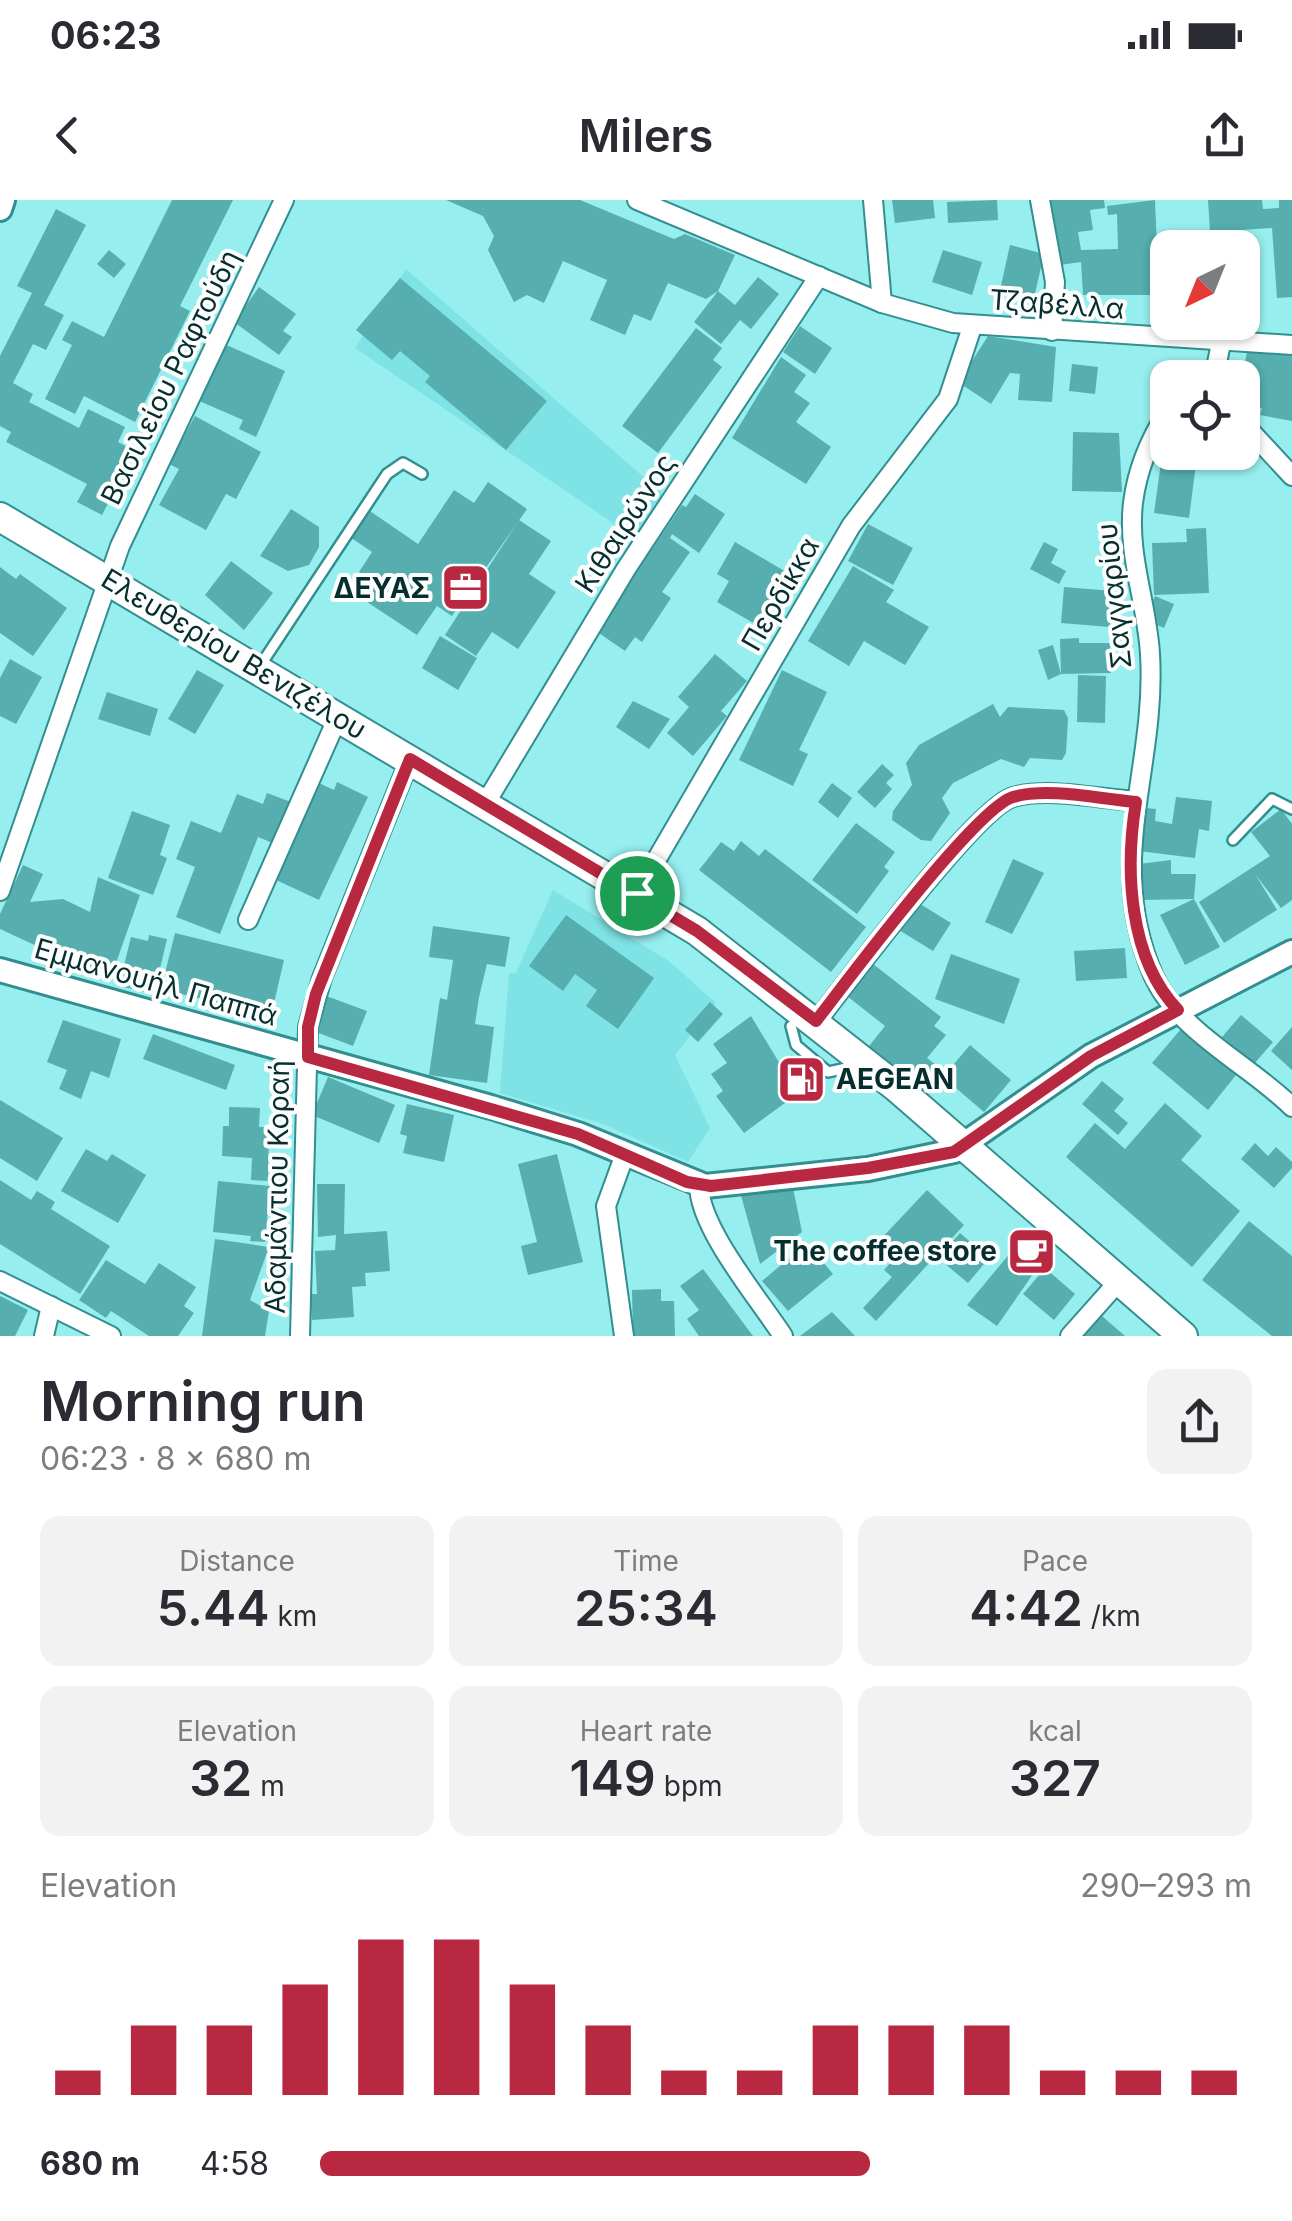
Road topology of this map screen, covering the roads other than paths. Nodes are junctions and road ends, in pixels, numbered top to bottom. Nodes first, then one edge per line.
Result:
1 (3, 200) edge
2 (284, 200) edge
3 (636, 200) edge
4 (874, 200) edge
5 (1040, 200) edge
6 (0, 209) edge
7 (819, 276) junction
8 (882, 302) junction
9 (972, 326) junction
10 (1052, 331) junction
11 (1221, 343) junction
12 (1292, 346) edge
13 (1218, 360) edge
14 (1260, 441) edge
15 (1150, 446) edge
16 (422, 474) dead end
17 (1292, 476) edge
18 (0, 517) edge
19 (108, 578) junction
20 (258, 668) junction
21 (338, 717) junction
22 (410, 759) junction
23 (1136, 802) junction
24 (485, 804) junction
25 (1292, 809) edge
26 (1233, 840) dead end
27 (0, 891) edge
28 (637, 893) junction
29 (248, 920) dead end
30 (1292, 952) edge
31 (0, 970) edge
32 (1178, 1010) junction
33 (804, 1023) junction
34 (308, 1057) junction
35 (847, 1068) dead end
36 (1292, 1107) edge
37 (966, 1146) junction
38 (625, 1154) junction
39 (699, 1186) junction
40 (0, 1281) edge
41 (1120, 1281) junction
42 (51, 1306) junction
43 (44, 1336) edge
44 (111, 1336) edge
45 (300, 1336) edge
46 (624, 1336) edge
47 (783, 1336) edge
48 (1070, 1336) edge
49 (1183, 1336) edge

1 - 6 street
2 - 19 street, Βασιλείου Ραφτούδη
3 - 7 street, Τζαβέλλα
4 - 8 street
5 - 10 street
7 - 8 street, Τζαβέλλα
7 - 24 street, Κιθαιρώνος
8 - 9 street, Τζαβέλλα
9 - 10 street, Τζαβέλλα
9 - 28 street, Περδίκκα
10 - 11 street, Τζαβέλλα
11 - 12 street, Τζαβέλλα
11 - 13 street
14 - 17 street
15 - 23 street, Σαγγαρίου
16 - 20 lane
18 - 19 main road, Ελευθερίου Βενιζέλου
19 - 20 main road, Ελευθερίου Βενιζέλου
19 - 27 street, Βασιλείου Ραφτούδη
20 - 21 main road, Ελευθερίου Βενιζέλου
21 - 22 main road, Ελευθερίου Βενιζέλου
21 - 29 street
22 - 24 main road, Ελευθερίου Βενιζέλου
22 - 34 street, Αδαμάντιου Κοραή
23 - 32 street, Σαγγαρίου
23 - 33 street
24 - 28 main road, Ελευθερίου Βενιζέλου
25 - 26 lane
28 - 33 main road, Ελευθερίου Βενιζέλου
30 - 32 street
31 - 34 street, Εμμανουήλ Παππά
32 - 36 street, Σαγγαρίου
32 - 37 street
33 - 35 lane
33 - 37 main road, Ελευθερίου Βενιζέλου
34 - 38 street, Εμμανουήλ Παππά
34 - 45 street, Αδαμάντιου Κοραή
37 - 39 street
37 - 41 main road, Ελευθερίου Βενιζέλου
38 - 39 street, Εμμανουήλ Παππά
38 - 46 street
39 - 47 street
40 - 42 street
41 - 48 street
41 - 49 main road, Ελευθερίου Βενιζέλου
42 - 43 street
42 - 44 street

